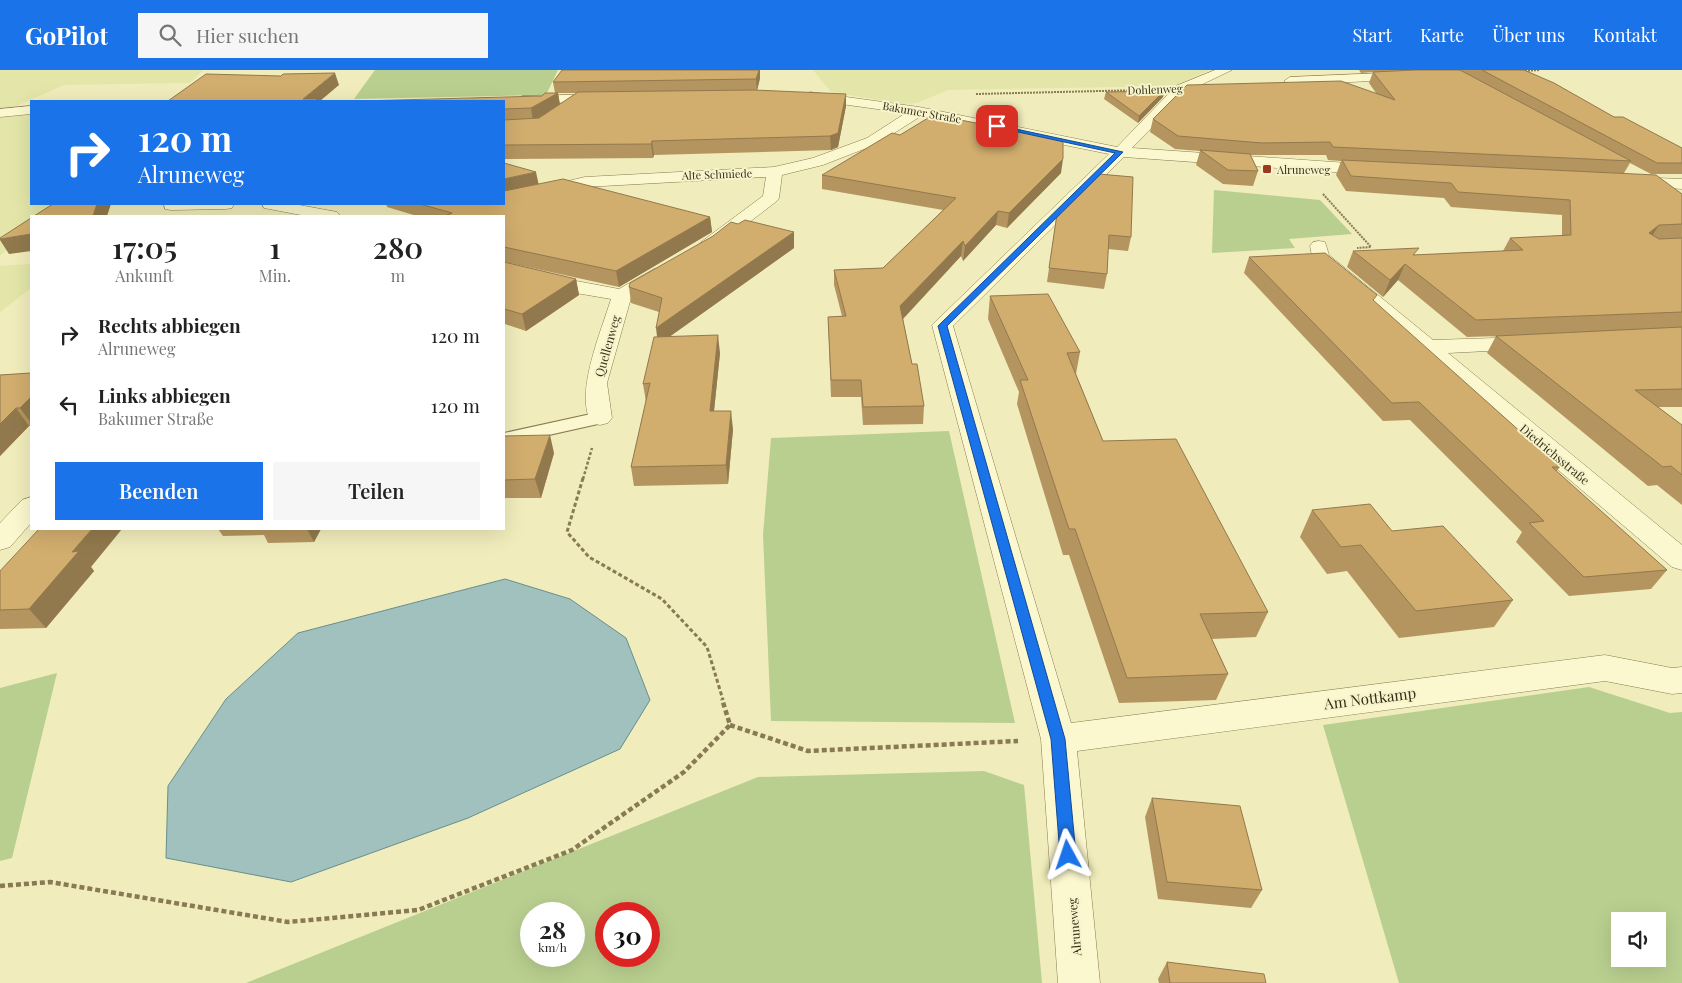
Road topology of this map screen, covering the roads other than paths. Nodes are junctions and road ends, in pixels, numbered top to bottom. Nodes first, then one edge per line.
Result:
1 (1226, 70) edge
2 (1425, 75) edge
3 (1290, 81) edge
4 (792, 96) edge
5 (578, 98) junction
6 (617, 98) edge
7 (503, 100) edge
8 (30, 110) edge
9 (562, 110) edge
10 (919, 111) junction
11 (0, 113) edge
12 (1120, 152) junction
13 (1626, 168) edge
14 (1393, 171) edge
15 (774, 172) junction
16 (1615, 181) edge
17 (1657, 183) junction
18 (1682, 184) edge
19 (1682, 193) edge
20 (505, 201) edge
21 (275, 205) edge
22 (326, 215) edge
23 (1319, 246) road end
24 (692, 255) edge
25 (676, 264) edge
26 (505, 269) edge
27 (622, 295) junction
28 (1545, 342) edge
29 (1427, 347) junction
30 (600, 418) joint
31 (505, 439) edge
32 (30, 507) edge
33 (0, 540) edge
34 (1682, 560) edge
35 (1682, 680) edge
36 (1058, 739) junction
37 (1079, 983) edge

1 - 12 street
2 - 3 street
4 - 10 street, Bakumer Straße
5 - 6 street
5 - 7 street
5 - 9 lane
8 - 11 street
10 - 12 street, Bakumer Straße
10 - 15 street, Alte Schmiede
12 - 14 street, Bakumer Straße
12 - 36 street, Alruneweg
13 - 17 street
15 - 20 street, Alte Schmiede
15 - 24 street
16 - 17 street
17 - 18 street
17 - 19 street
21 - 22 street
23 - 29 street, Diedrichsstraße
25 - 27 street
26 - 27 street
27 - 30 street, Quellenweg
28 - 29 street
29 - 34 street, Diedrichsstraße
30 - 31 lane
32 - 33 street
35 - 36 street, Am Nottkamp
36 - 37 street, Alruneweg

